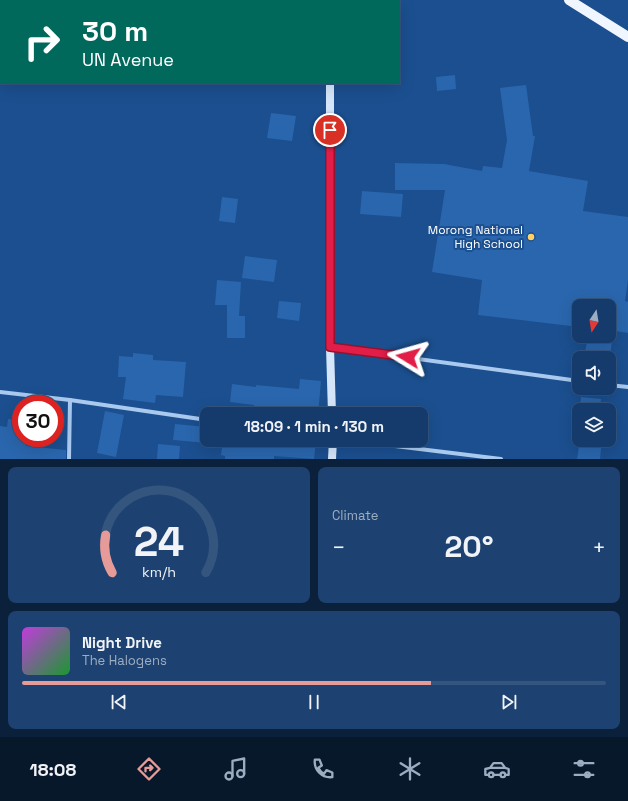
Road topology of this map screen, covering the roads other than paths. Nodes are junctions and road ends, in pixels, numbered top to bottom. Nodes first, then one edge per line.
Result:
1 (570, 0) edge
2 (628, 38) edge
3 (330, 84) edge
4 (330, 347) junction
5 (572, 380) edge
6 (616, 386) edge
7 (628, 387) edge
8 (0, 392) edge
9 (70, 400) junction
10 (332, 407) edge
11 (200, 419) edge
12 (333, 447) edge
13 (403, 447) edge
14 (69, 459) edge
15 (332, 459) edge
16 (501, 459) edge

1 - 2 main road
3 - 4 main road
4 - 5 street
4 - 10 main road
6 - 7 street
8 - 9 street
9 - 11 street
9 - 14 street
12 - 15 main road
13 - 16 street

